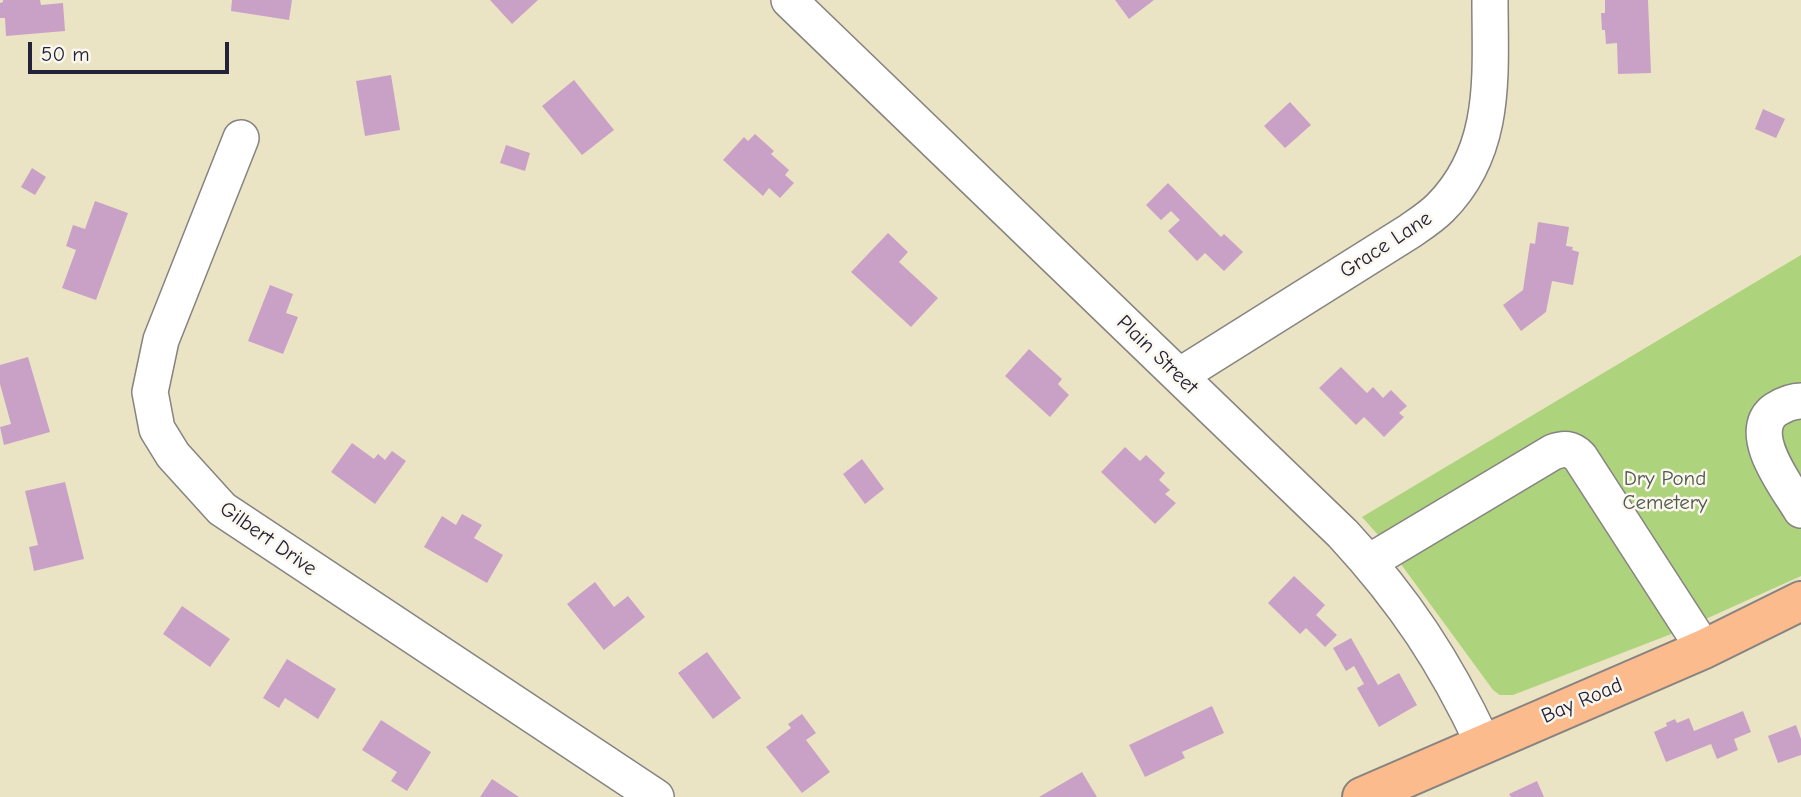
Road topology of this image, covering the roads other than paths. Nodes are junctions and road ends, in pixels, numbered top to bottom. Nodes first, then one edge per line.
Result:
1 (789, 0) edge
2 (1490, 0) edge
3 (242, 138) dead end
4 (1179, 376) junction
5 (1801, 401) edge
6 (1801, 510) edge
7 (1369, 562) junction
8 (1801, 601) edge
9 (1704, 649) junction
10 (1483, 743) junction
11 (656, 797) edge
12 (1362, 797) edge

1 - 4 street, Plain Street
2 - 4 street, Grace Lane
3 - 11 street, Gilbert Drive
4 - 7 street, Plain Street
5 - 6 street
7 - 9 street
7 - 10 street, Plain Street
8 - 9 main road, Bay Road
9 - 10 main road, Bay Road
10 - 12 main road, Bay Road

